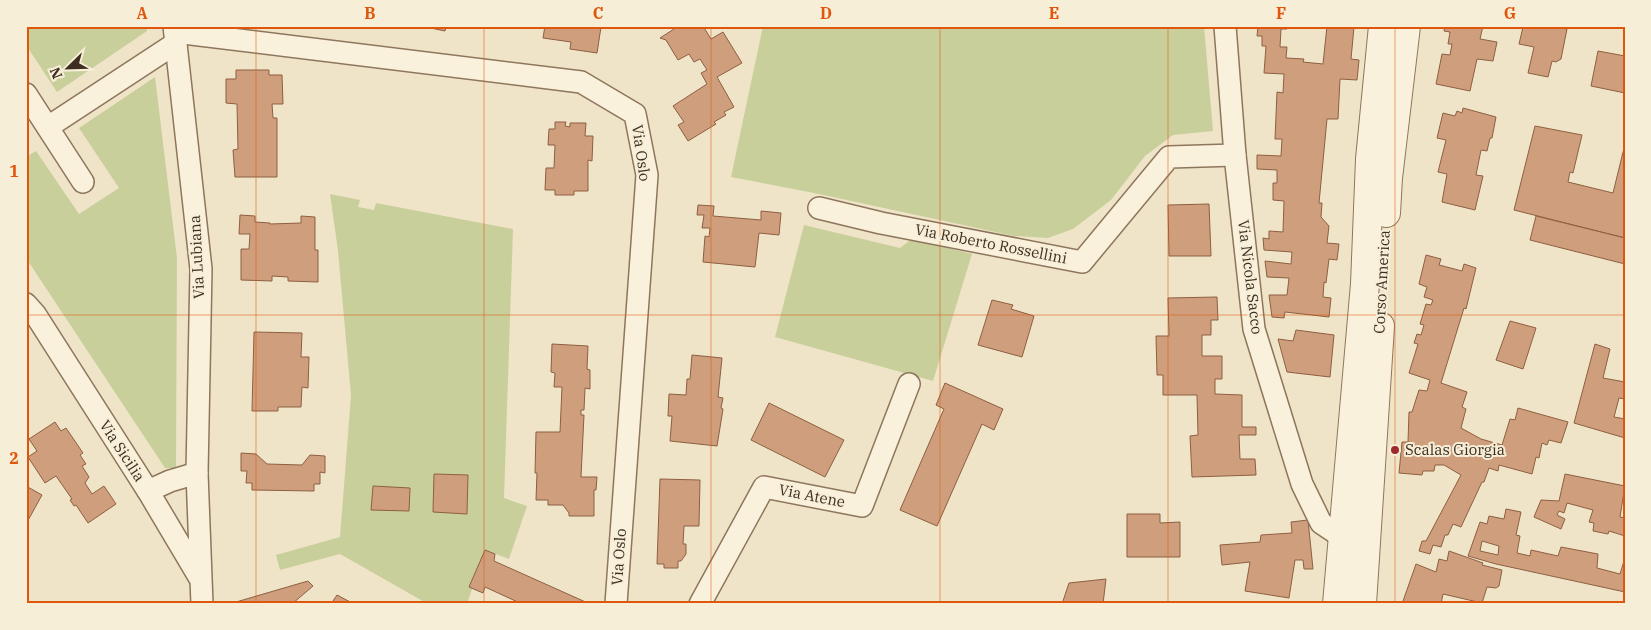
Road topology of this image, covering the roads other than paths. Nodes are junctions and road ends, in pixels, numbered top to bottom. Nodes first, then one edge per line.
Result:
1 (1225, 26) edge
2 (1383, 26) edge
3 (1406, 26) edge
4 (175, 34) edge
5 (26, 94) edge
6 (48, 127) junction
7 (1235, 155) junction
8 (82, 182) dead end
9 (819, 208) dead end
10 (26, 304) edge
11 (909, 384) dead end
12 (197, 472) junction
13 (148, 492) junction
14 (1354, 538) junction
15 (201, 579) junction
16 (202, 604) edge
17 (616, 604) edge
18 (700, 604) edge
19 (1336, 604) edge
20 (1362, 604) edge

1 - 7 street, Via Nicola Sacco
2 - 14 street, Corso America
3 - 14 street, Corso America
4 - 6 street
4 - 12 street, Via Lubiana
4 - 17 street, Via Oslo
5 - 6 street
6 - 8 street
7 - 9 street, Via Roberto Rossellini
7 - 14 street, Via Nicola Sacco
10 - 13 street, Via Sicilia
11 - 18 street, Via Atene
12 - 13 street
12 - 15 street, Via Lubiana
13 - 15 street, Via Sicilia
14 - 19 street, Corso America
14 - 20 street, Corso America
15 - 16 street, Via Sicilia

